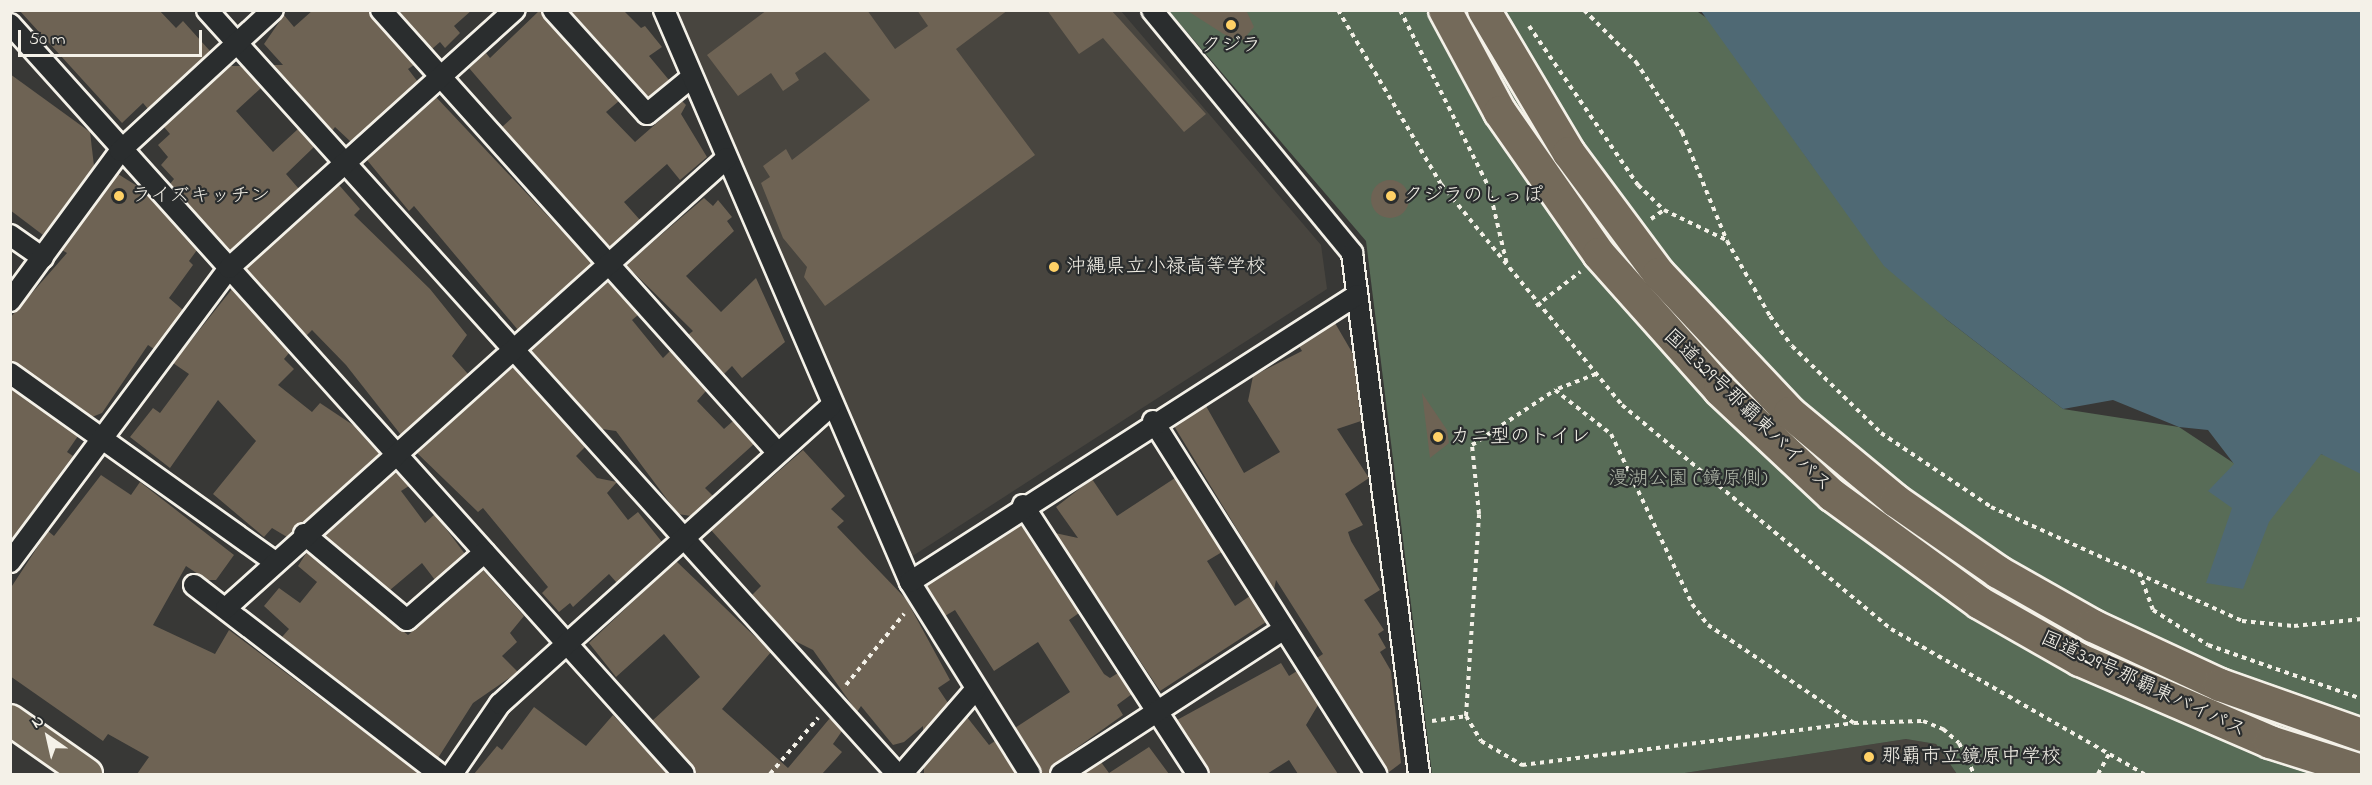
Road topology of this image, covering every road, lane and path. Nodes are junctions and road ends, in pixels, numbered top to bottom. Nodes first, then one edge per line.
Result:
1 (207, 10) edge
2 (273, 10) edge
3 (381, 10) edge
4 (515, 10) edge
5 (553, 10) edge
6 (664, 10) edge
7 (1152, 10) edge
8 (1338, 10) edge
9 (1400, 10) edge
10 (1435, 10) edge
11 (1445, 10) edge
12 (1584, 10) edge
13 (1491, 19) edge
14 (1526, 22) dead end
15 (10, 24) edge
16 (237, 44) junction
17 (1466, 55) junction
18 (440, 76) junction
19 (692, 77) junction
20 (120, 152) junction
21 (727, 158) junction
22 (346, 160) junction
23 (10, 235) edge
24 (1727, 241) junction
25 (43, 258) junction
26 (607, 263) junction
27 (229, 268) junction
28 (1508, 269) junction
29 (1584, 269) dead end
30 (1357, 295) junction
31 (10, 301) edge
32 (1536, 306) junction
33 (513, 348) junction
34 (10, 373) edge
35 (1596, 374) junction
36 (1554, 390) junction
37 (831, 406) junction
38 (1153, 422) junction
39 (102, 440) junction
40 (396, 453) junction
41 (778, 453) junction
42 (1023, 505) junction
43 (304, 534) junction
44 (684, 537) junction
45 (485, 552) junction
46 (274, 561) junction
47 (10, 562) edge
48 (2139, 572) junction
49 (910, 582) junction
50 (194, 585) dead end
51 (226, 608) junction
52 (2361, 619) edge
53 (1283, 630) junction
54 (567, 643) junction
55 (976, 689) junction
56 (2361, 699) edge
57 (1158, 711) junction
58 (1466, 716) junction
59 (10, 720) edge
60 (1425, 722) dead end
61 (1854, 723) junction
62 (2361, 735) edge
63 (2109, 754) junction
64 (2361, 771) edge
65 (87, 774) edge
66 (439, 774) edge
67 (452, 774) edge
68 (684, 774) edge
69 (897, 774) edge
70 (902, 774) edge
71 (1030, 774) edge
72 (1061, 774) edge
73 (1198, 774) edge
74 (1376, 774) edge
75 (1419, 774) edge
76 (1974, 774) edge
77 (2098, 774) edge
78 (2144, 774) edge

1 - 16 street
2 - 16 street
3 - 18 street
4 - 18 street
5 - 19 street
6 - 19 street
7 - 30 street
8 - 28 path
9 - 28 path
10 - 17 highway
11 - 17 highway, 国道329号那覇東バイパス
12 - 24 path
13 - 62 highway, 国道329号那覇東バイパス
14 - 24 path
15 - 20 street
16 - 20 street
16 - 22 street
17 - 64 highway, 国道329号那覇東バイパス
18 - 22 street
18 - 26 street
19 - 21 street
20 - 25 street
20 - 27 street
21 - 26 street
21 - 37 street
22 - 27 street
22 - 33 street
23 - 25 street
24 - 48 path
25 - 31 street
26 - 33 street
26 - 41 street
27 - 39 street
27 - 40 street
28 - 32 path
29 - 32 path
30 - 38 street
30 - 75 street
32 - 35 path
33 - 40 street
33 - 44 street
34 - 39 street
35 - 36 path
35 - 63 path
36 - 58 path
36 - 61 path
37 - 41 street
37 - 49 street
38 - 42 street
38 - 53 street
39 - 46 street
39 - 47 street
40 - 43 street
40 - 45 street
41 - 44 street
42 - 49 street
42 - 57 street
43 - 45 street
43 - 46 street
44 - 54 street
44 - 69 street
45 - 54 street
46 - 51 street
48 - 52 path
48 - 56 path
49 - 55 street
50 - 51 street
51 - 66 street
53 - 57 street
53 - 74 street
54 - 67 street
54 - 68 street
55 - 70 street
55 - 71 street
57 - 72 street
57 - 73 street
58 - 60 path
58 - 61 path
59 - 65 main road
61 - 76 path
63 - 77 path
63 - 78 path

